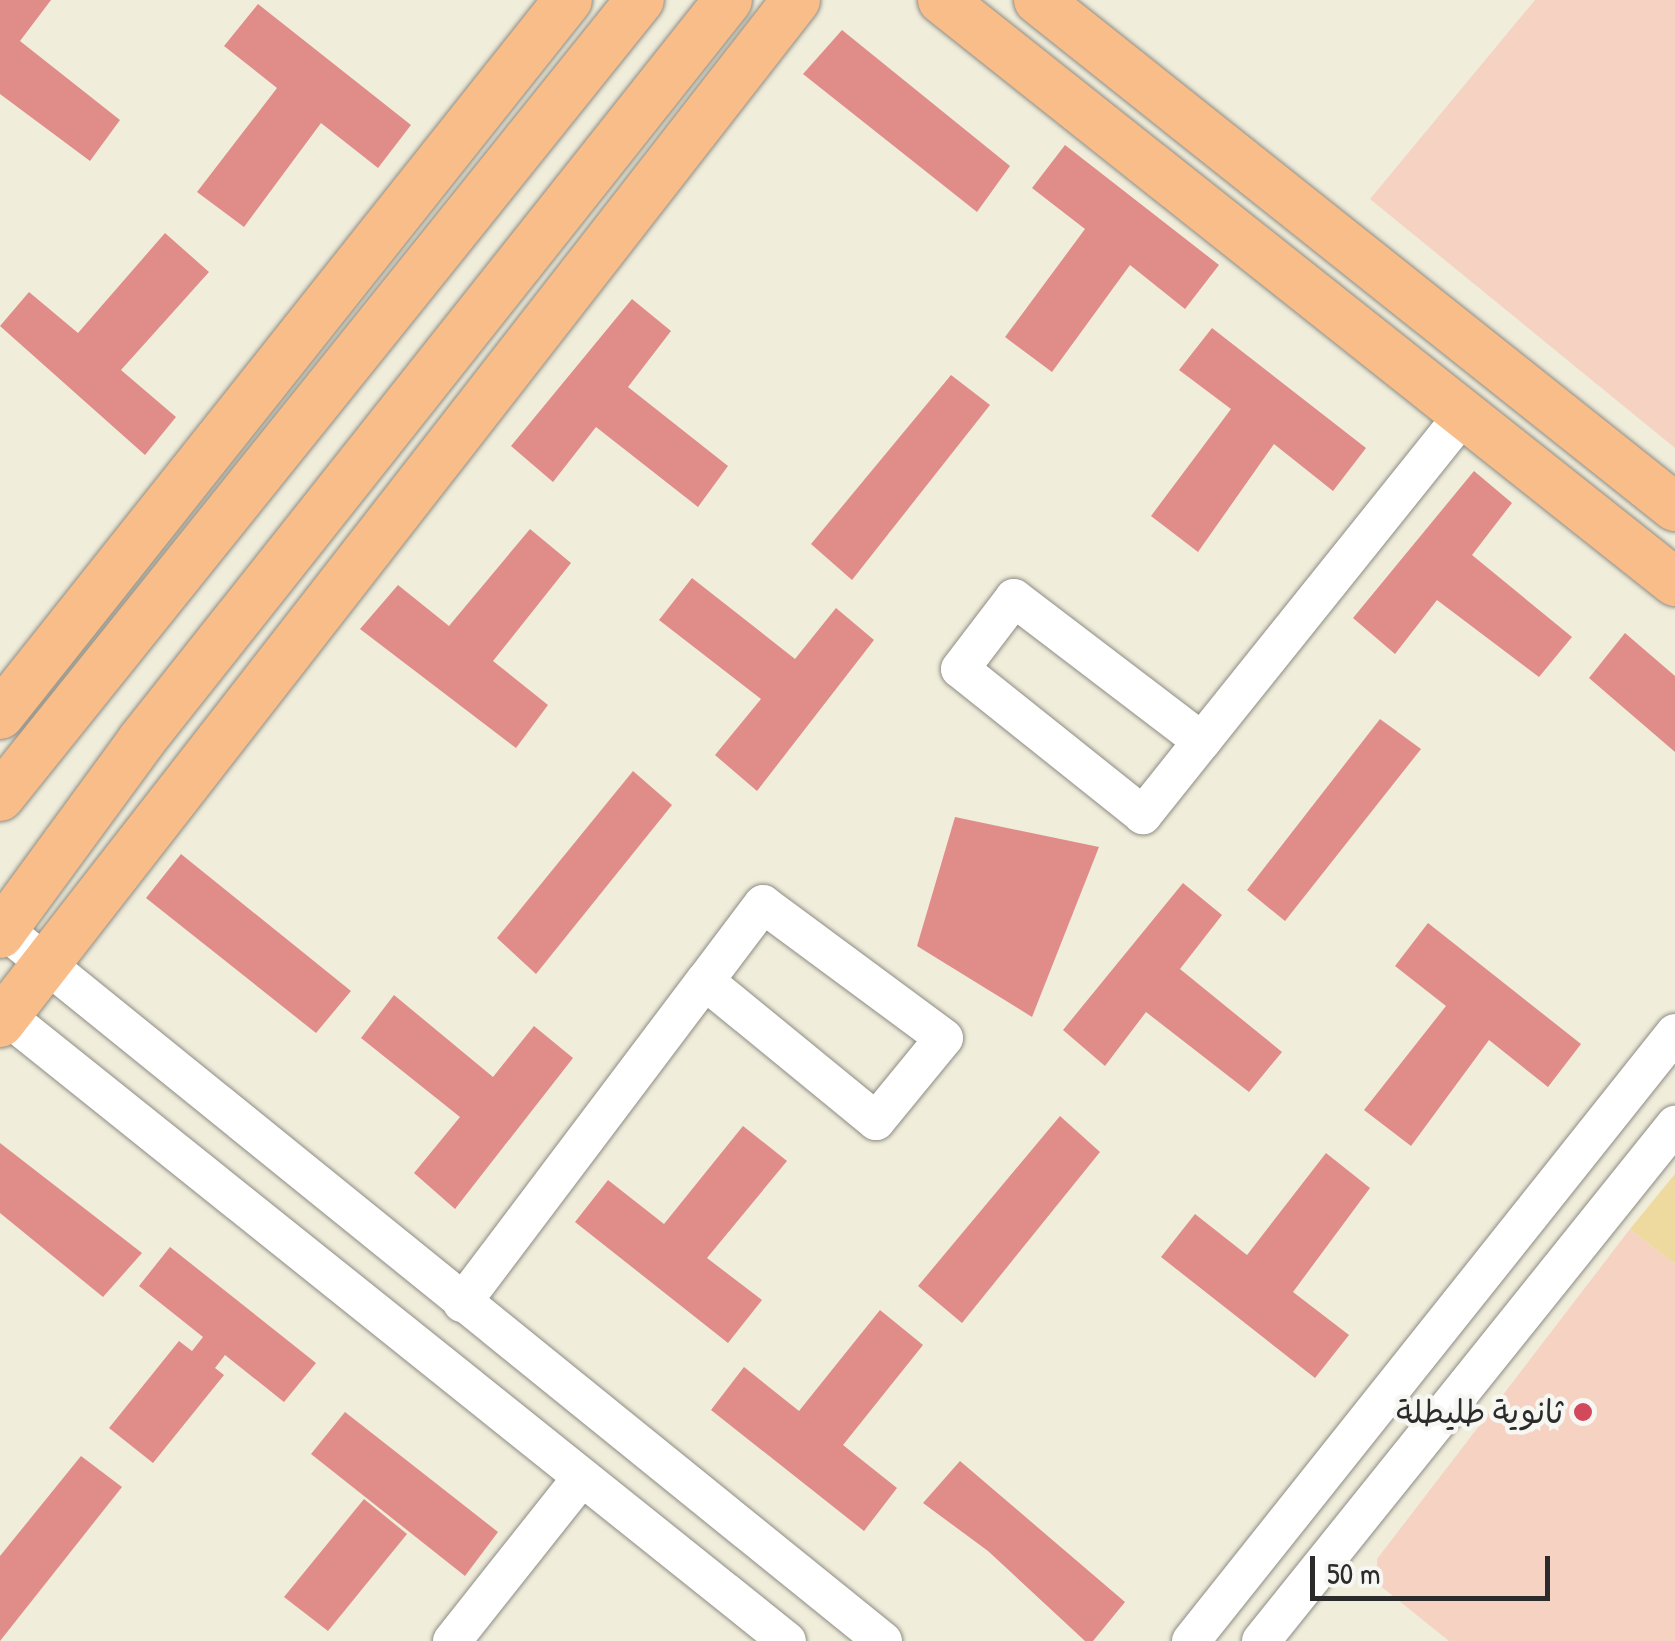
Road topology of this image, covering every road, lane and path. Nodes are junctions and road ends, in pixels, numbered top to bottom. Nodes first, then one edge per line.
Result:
1 (568, 0) edge
2 (640, 0) edge
3 (728, 0) edge
4 (796, 0) edge
5 (942, 0) edge
6 (1038, 0) edge
7 (1462, 417) junction
8 (1675, 507) edge
9 (1675, 582) edge
10 (0, 715) edge
11 (1202, 741) junction
12 (0, 797) edge
13 (2, 931) edge
14 (46, 963) junction
15 (705, 981) junction
16 (2, 1017) edge
17 (1675, 1034) edge
18 (1675, 1124) edge
19 (462, 1304) junction
20 (582, 1477) junction
21 (452, 1641) edge
22 (787, 1641) edge
23 (883, 1641) edge
24 (1191, 1641) edge
25 (1261, 1641) edge

1 - 10 main road
2 - 12 main road
3 - 13 main road
4 - 14 main road
5 - 7 main road
6 - 8 main road
7 - 9 main road
7 - 11 street
11 - 11 street
13 - 14 street
14 - 16 main road
14 - 19 street
15 - 15 street
15 - 19 street
16 - 20 street
17 - 24 street
18 - 25 street
19 - 23 street
20 - 21 street
20 - 22 street

